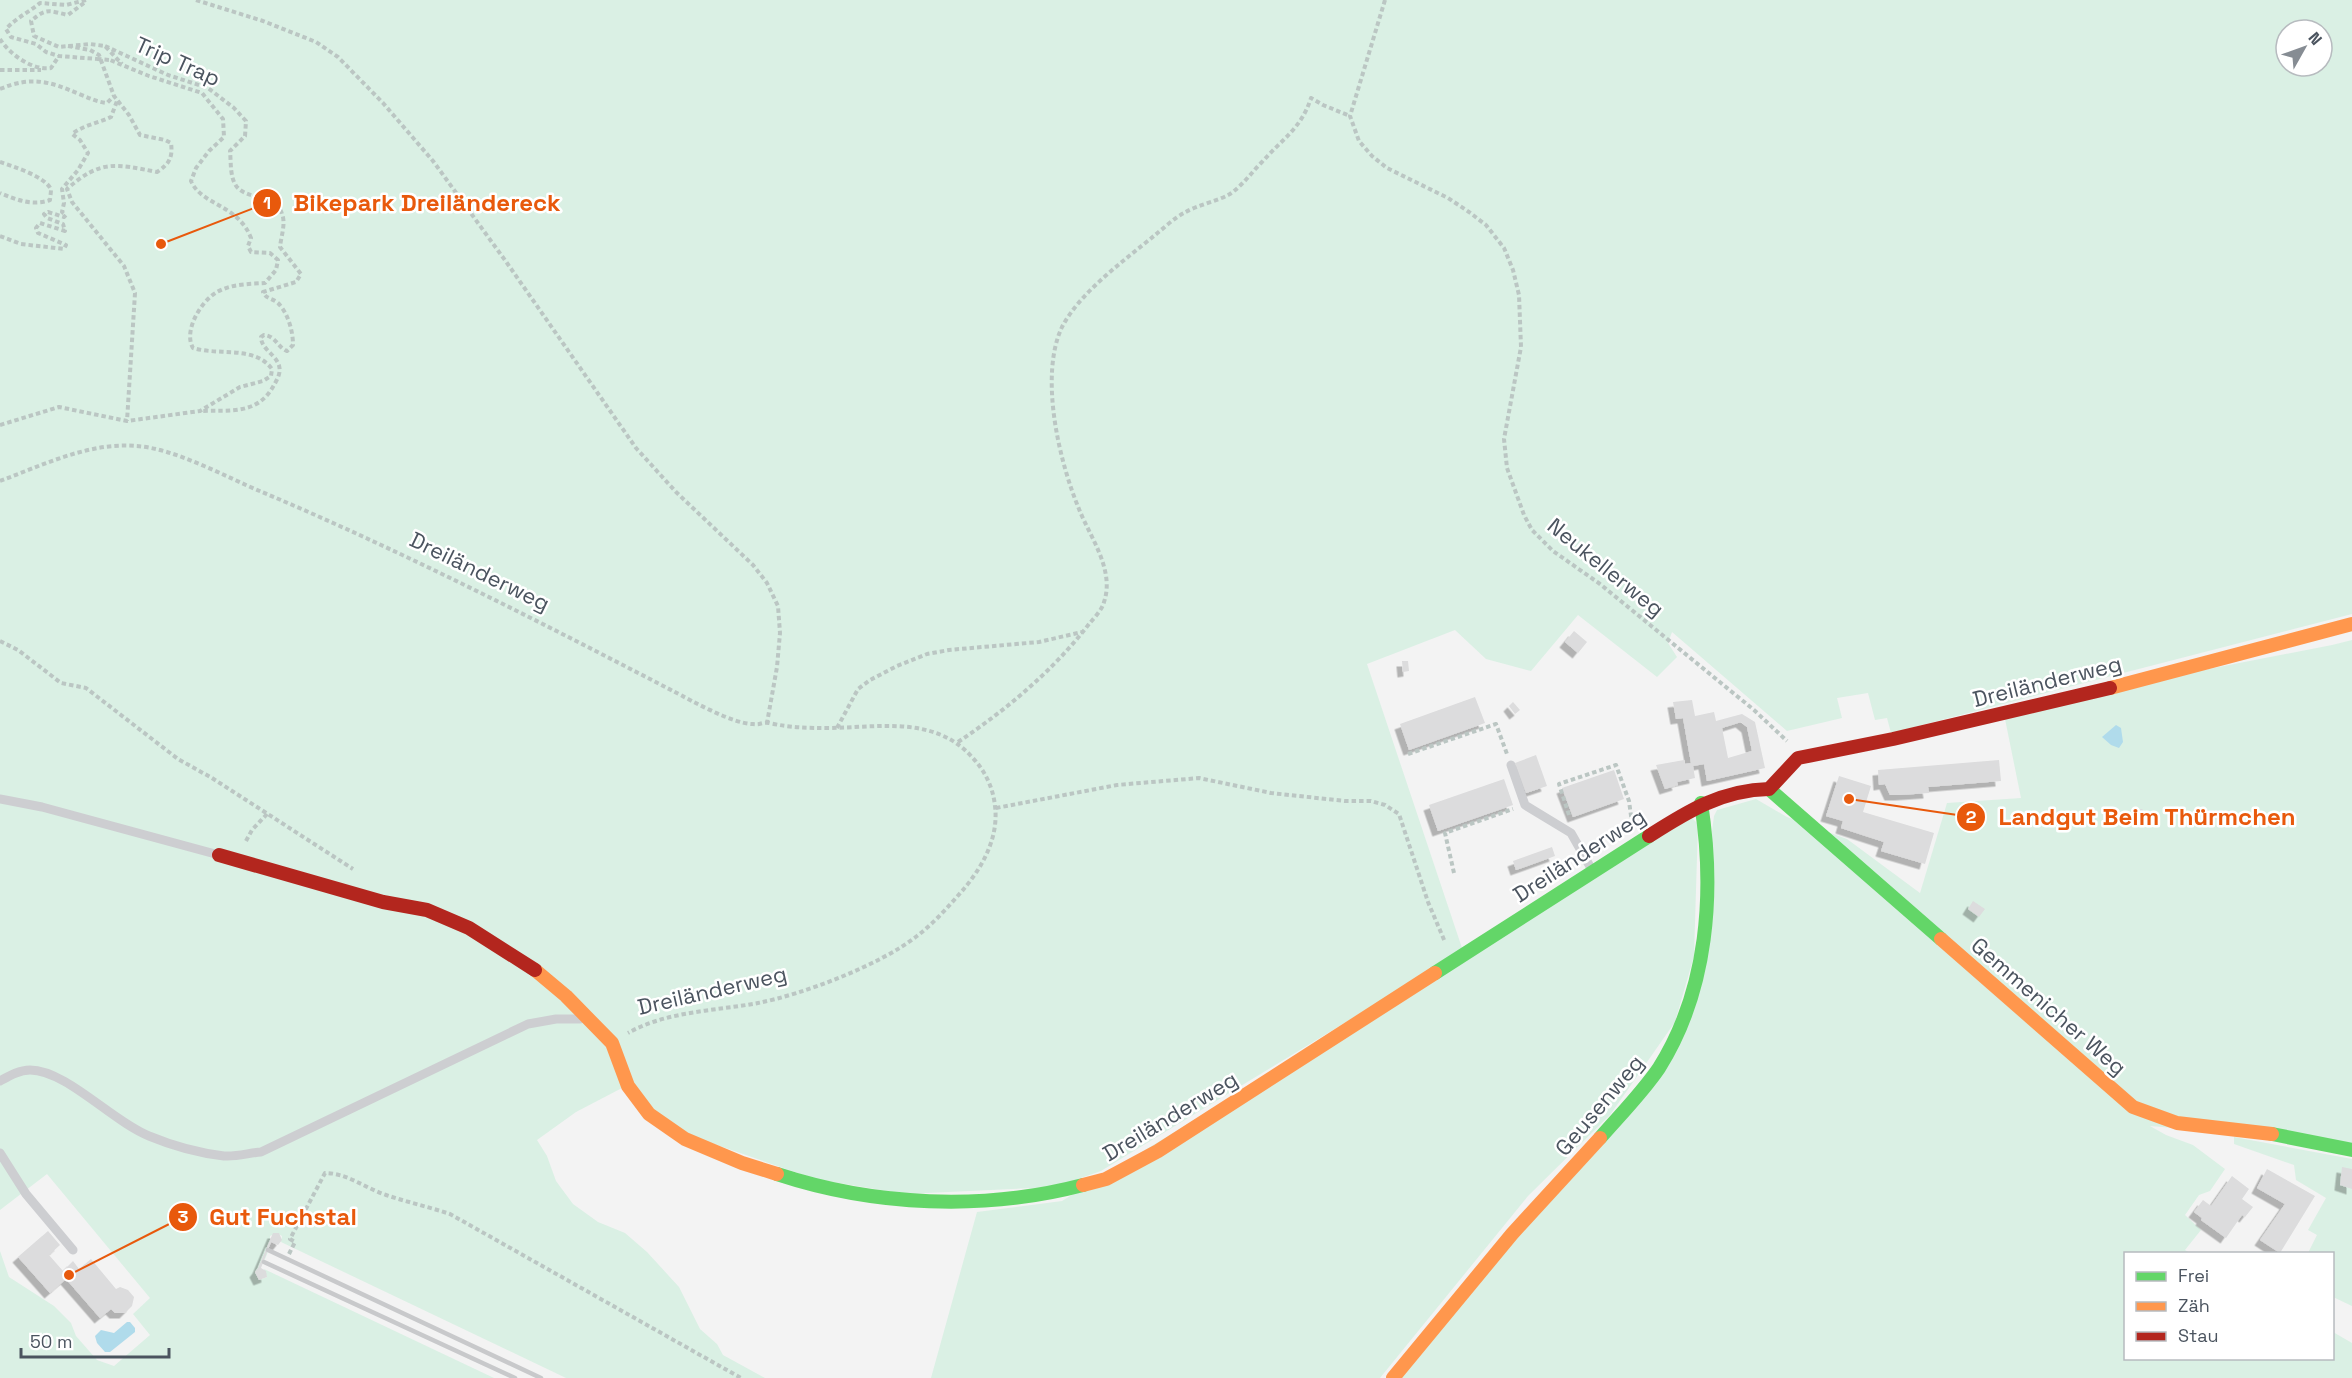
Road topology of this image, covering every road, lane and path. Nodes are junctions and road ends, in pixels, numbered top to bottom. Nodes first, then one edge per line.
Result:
1 (86, 0) edge
2 (196, 0) edge
3 (1385, 0) edge
4 (0, 39) edge
5 (68, 46) junction
6 (105, 46) junction
7 (59, 56) junction
8 (123, 66) junction
9 (0, 70) edge
10 (42, 70) junction
11 (0, 89) edge
12 (114, 96) junction
13 (117, 101) junction
14 (1350, 116) junction
15 (0, 162) edge
16 (0, 193) edge
17 (0, 236) edge
18 (200, 411) junction
19 (127, 421) junction
20 (0, 425) edge
21 (0, 481) edge
22 (2352, 624) edge
23 (1083, 632) junction
24 (0, 641) edge
25 (766, 723) junction
26 (837, 728) junction
27 (957, 743) junction
28 (1408, 754) dead end
29 (1798, 758) junction
30 (1511, 765) joint
31 (1769, 789) junction
32 (0, 800) edge
33 (1701, 803) junction
34 (1525, 805) junction
35 (996, 808) junction
36 (268, 813) junction
37 (1571, 833) junction
38 (1641, 840) junction
39 (219, 855) joint
40 (243, 861) junction
41 (354, 870) dead end
42 (1592, 871) junction
43 (1454, 873) dead end
44 (1454, 962) junction
45 (588, 1018) junction
46 (612, 1043) junction
47 (0, 1081) edge
48 (2352, 1150) edge
49 (0, 1153) edge
50 (73, 1250) dead end
51 (289, 1254) dead end
52 (741, 1378) edge
53 (1393, 1378) edge

1 - 5 path
1 - 7 path
2 - 25 path
3 - 14 path
4 - 10 path
5 - 6 path
5 - 12 path
6 - 8 path
6 - 18 path, Trip Trap
7 - 8 path, bridge
7 - 10 path
8 - 18 path
9 - 10 path
11 - 12 path
12 - 13 path
13 - 17 path
13 - 19 path
14 - 23 path
14 - 29 path, Neukellerweg
15 - 16 path
18 - 19 path
19 - 20 path
21 - 25 path, Dreiländerweg
22 - 29 street, Dreiländerweg
23 - 26 path
23 - 27 path
24 - 36 path
25 - 26 path, Dreiländerweg
26 - 27 path, Dreiländerweg
27 - 35 path, Dreiländerweg
28 - 30 path
29 - 31 street
30 - 34 lane
31 - 33 street, Dreiländerweg
31 - 48 street, Gemmenicher Weg
32 - 39 lane
33 - 38 street, Dreiländerweg
33 - 53 street, Geusenweg
34 - 37 lane
34 - 43 path
35 - 44 path
35 - 46 path, Dreiländerweg
36 - 40 path
36 - 41 path
37 - 38 path
37 - 42 lane
38 - 42 street, Dreiländerweg
39 - 40 street
40 - 45 street
42 - 44 street, Dreiländerweg
44 - 46 street, Dreiländerweg
45 - 46 street
45 - 47 lane
49 - 50 lane
51 - 52 path

